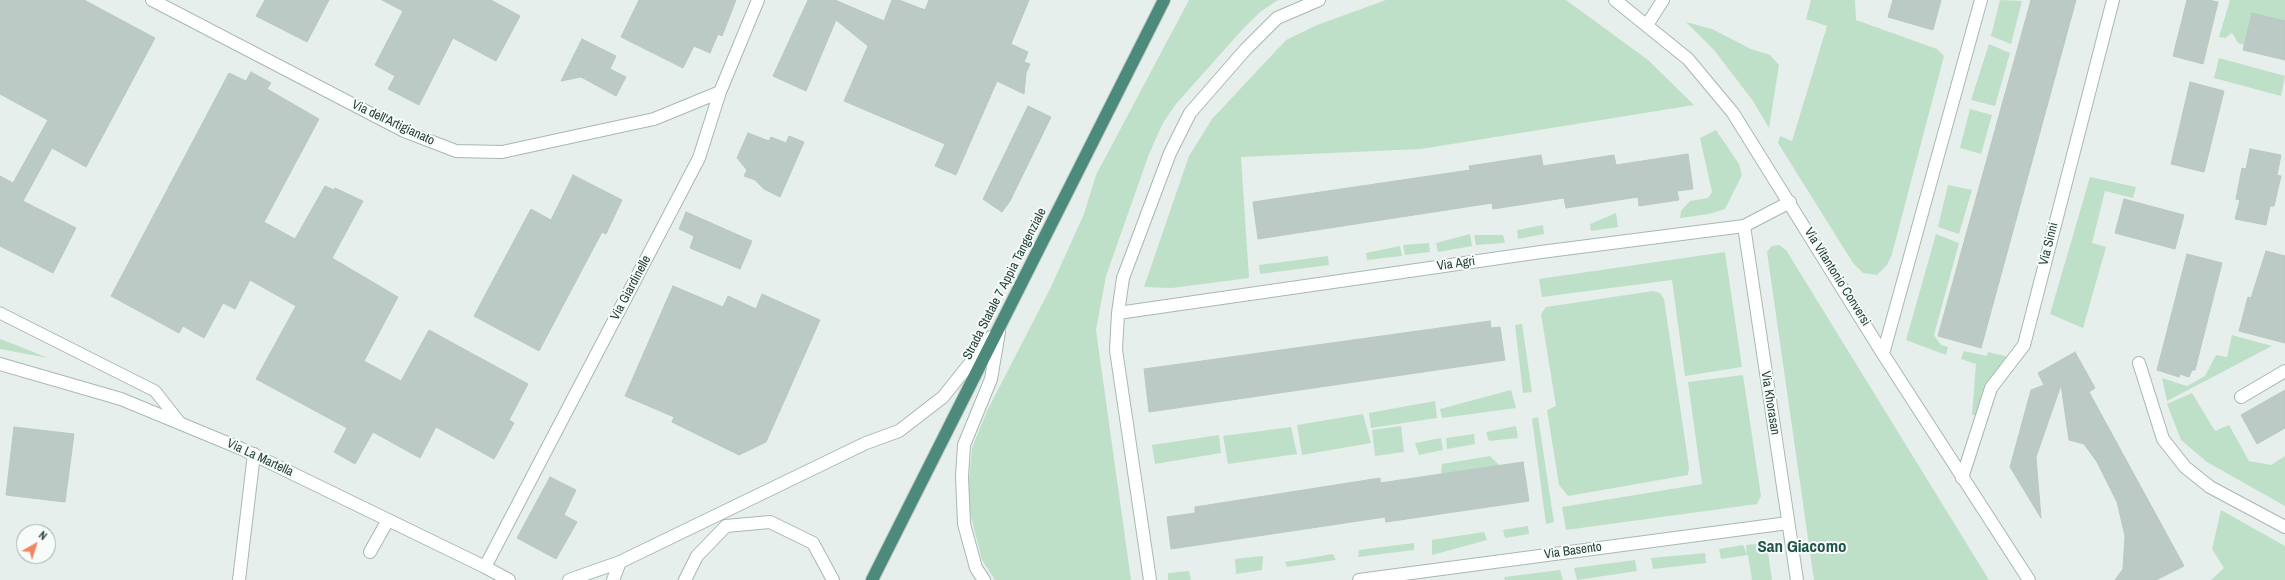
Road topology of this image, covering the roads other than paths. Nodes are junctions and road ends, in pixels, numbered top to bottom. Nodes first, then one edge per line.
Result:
1 (152, 0) edge
2 (758, 0) edge
3 (1164, 0) edge
4 (1319, 0) edge
5 (1615, 0) edge
6 (1663, 0) edge
7 (1981, 0) edge
8 (2112, 0) edge
9 (1647, 25) junction
10 (720, 92) junction
11 (1790, 202) junction
12 (1744, 226) junction
13 (0, 313) edge
14 (1118, 314) junction
15 (999, 326) junction
16 (1884, 354) junction
17 (2139, 363) dead end
18 (0, 364) edge
19 (2285, 371) edge
20 (2241, 397) dead end
21 (181, 424) junction
22 (254, 454) junction
23 (1962, 478) junction
24 (388, 520) junction
25 (1788, 523) junction
26 (2285, 527) edge
27 (370, 552) dead end
28 (620, 562) junction
29 (485, 567) junction
30 (240, 580) edge
31 (509, 580) edge
32 (569, 580) edge
33 (613, 580) edge
34 (685, 580) edge
35 (833, 580) edge
36 (872, 580) edge
37 (984, 580) edge
38 (1150, 580) edge
39 (1359, 580) edge
40 (1797, 580) edge
41 (2029, 580) edge

1 - 10 street, Via dell'Artigianato
2 - 10 street, Via Giardinelle
3 - 15 highway, Strada Statale 7 Appia Tangenziale
4 - 14 street
5 - 9 street, Via Vitantonio Conversi
6 - 9 street
7 - 16 street
8 - 23 street, Via Sinni
9 - 11 street, Via Vitantonio Conversi
10 - 29 street, Via Giardinelle
11 - 12 street, Via Agri
11 - 16 street, Via Vitantonio Conversi
12 - 14 street, Via Agri
12 - 25 street, Via Khorasan
13 - 21 lane
14 - 38 street
15 - 28 street
15 - 36 highway, Strada Statale 7 Appia Tangenziale
15 - 37 street
16 - 23 street, Via Vitantonio Conversi
17 - 26 street
18 - 21 street, Via La Martella
19 - 20 street
21 - 22 street, Via La Martella
22 - 24 street, Via La Martella
22 - 30 street
23 - 41 street, Via Vitantonio Conversi
24 - 27 street
24 - 29 street, Via La Martella
25 - 39 street, Via Basento
25 - 40 street, Via Khorasan
28 - 32 street
28 - 33 street
29 - 31 street, Via La Martella
34 - 35 street

